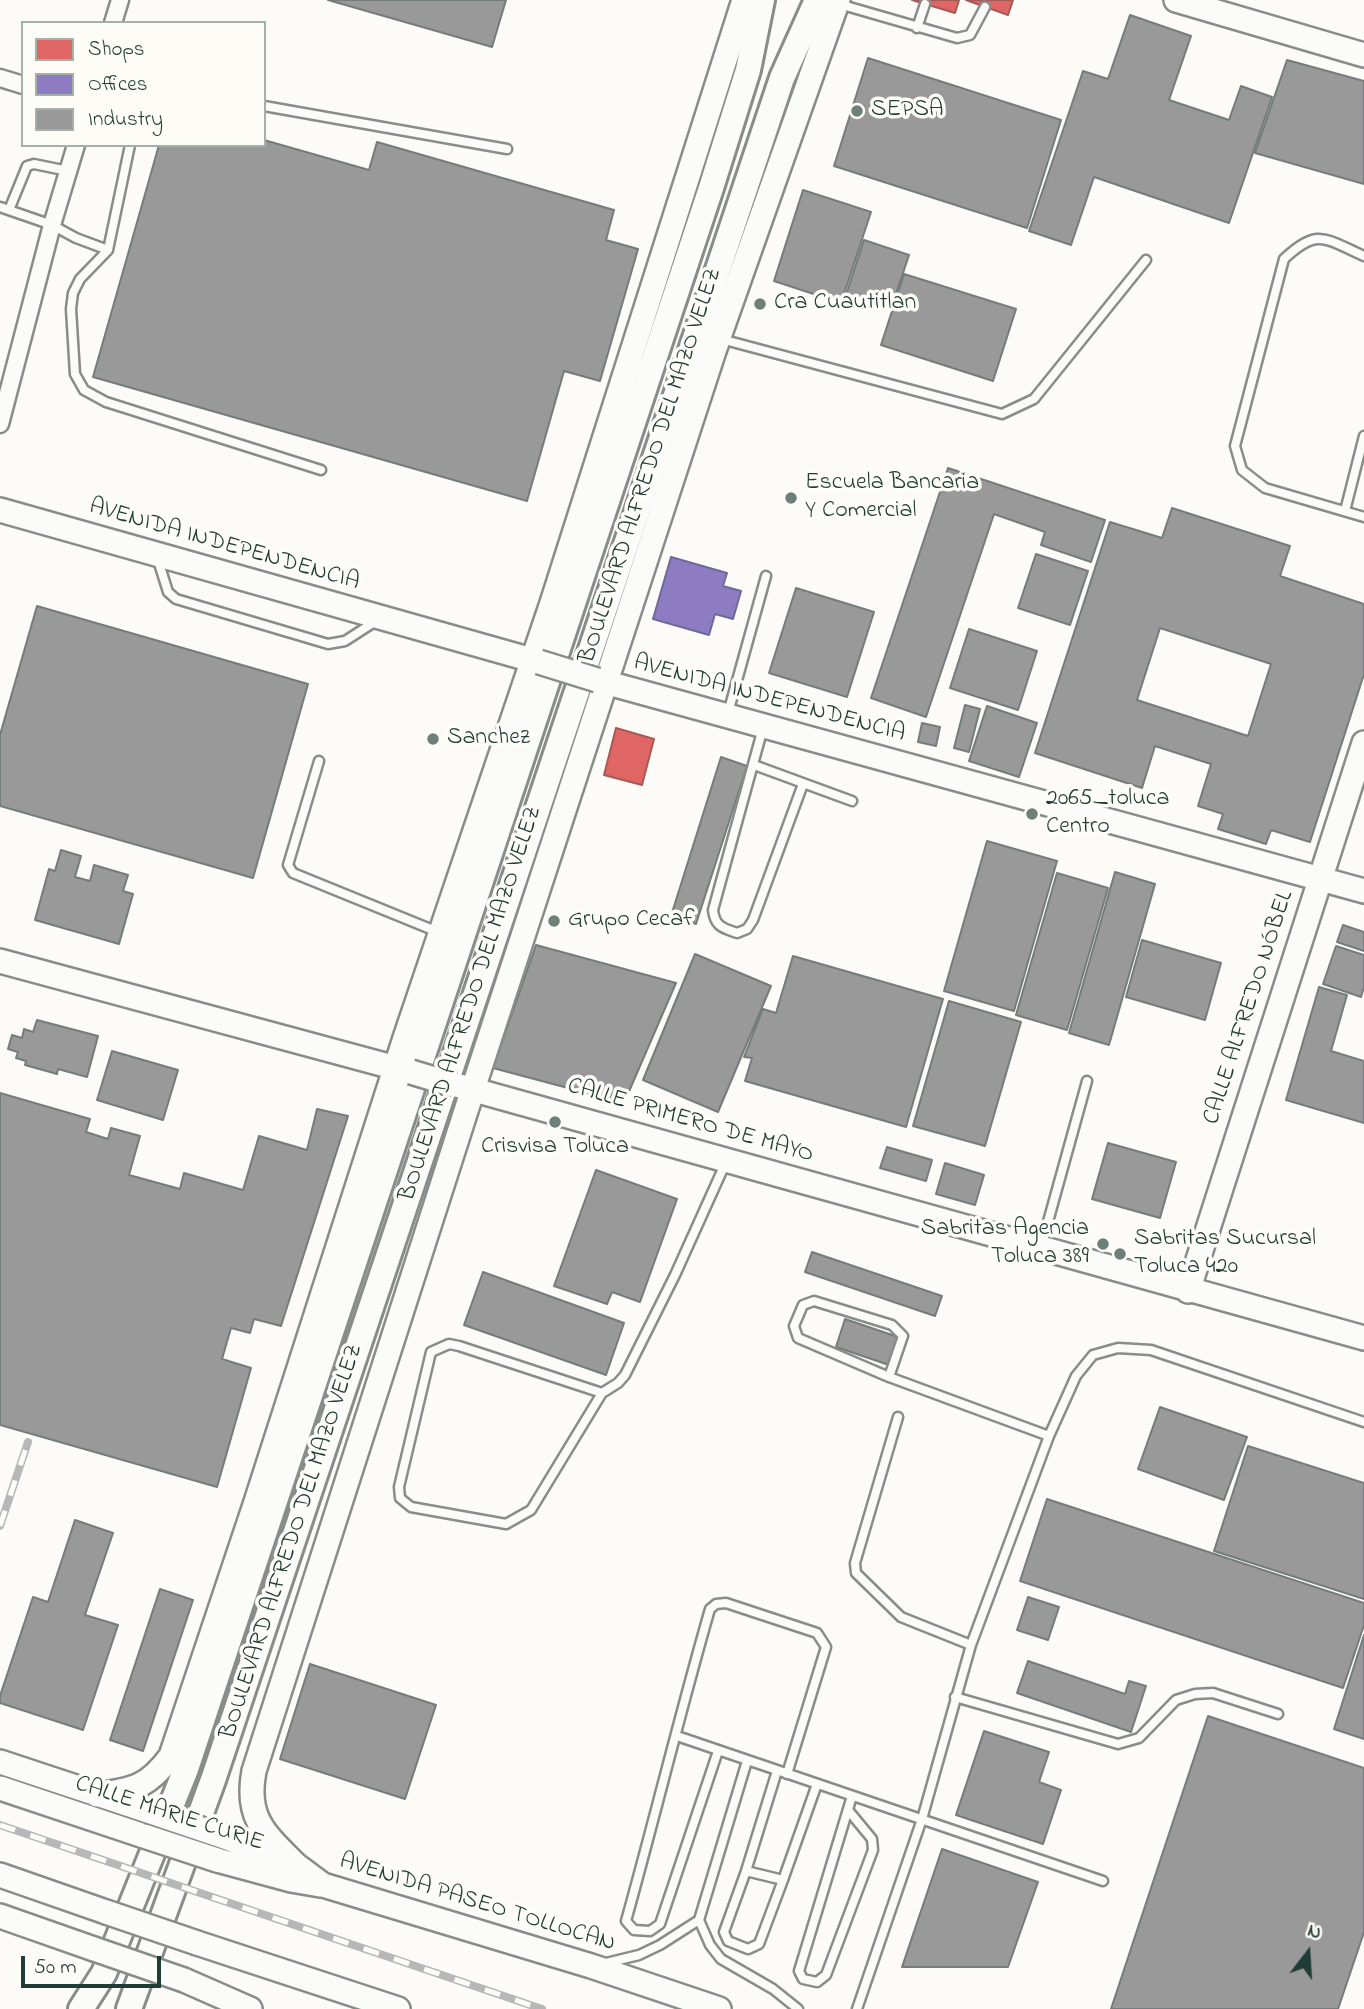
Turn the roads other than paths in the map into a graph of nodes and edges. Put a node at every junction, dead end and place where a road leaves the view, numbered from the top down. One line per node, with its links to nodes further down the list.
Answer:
1 (120, 0): 8 (street)
2 (744, 0): 34 (main road)
3 (762, 0): 83 (main road, BOULEVARD ALFREDO DEL MAZO VELEZ)
4 (1176, 0): 10 (main road)
5 (831, 1): 9 (lane); 24 (main road, BOULEVARD ALFREDO DEL MAZO VELEZ); 84 (main road, BOULEVARD ALFREDO DEL MAZO VELEZ)
6 (925, 4): 9 (lane)
7 (985, 7): 9 (lane)
8 (114, 21)
9 (917, 28)
10 (1364, 55)
11 (0, 78): 12 (street)
12 (21, 84)
13 (266, 106): 16 (lane)
14 (75, 147): 17 (street)
15 (130, 147): 21 (lane)
16 (506, 149)
17 (68, 171): 19 (lane); 20 (street)
18 (0, 207): 19 (lane)
19 (9, 210): 20 (lane)
20 (52, 225): 21 (lane); 25 (street)
21 (107, 250): 27 (lane)
22 (1364, 256): 29 (lane)
23 (1146, 260): 24 (lane)
24 (719, 338): 35 (main road, BOULEVARD ALFREDO DEL MAZO VELEZ)
25 (0, 424)
26 (1364, 436): 29 (lane)
27 (321, 470)
28 (0, 510): 31 (main road, AVENIDA INDEPENDENCIA)
29 (1345, 511): 30 (lane)
30 (1364, 517)
31 (156, 554): 33 (main road, AVENIDA INDEPENDENCIA); 33 (lane)
32 (766, 576): 36 (lane)
33 (381, 618): 34 (main road, AVENIDA INDEPENDENCIA)
34 (535, 661): 35 (main road, AVENIDA INDEPENDENCIA, bridge); 45 (main road)
35 (601, 681): 36 (main road, AVENIDA INDEPENDENCIA); 49 (main road, BOULEVARD ALFREDO DEL MAZO VELEZ)
36 (727, 715): 37 (main road, AVENIDA INDEPENDENCIA)
37 (764, 725): 40 (lane); 43 (main road, AVENIDA INDEPENDENCIA)
38 (1364, 743): 43 (main road, CALLE ALFREDO NÓBEL)
39 (319, 761): 45 (lane)
40 (754, 765): 41 (lane); 41 (lane)
41 (803, 784): 42 (lane)
42 (852, 801)
43 (1319, 878): 44 (main road, AVENIDA INDEPENDENCIA); 52 (main road, CALLE ALFREDO NÓBEL)
44 (1364, 891)
45 (440, 933): 47 (main road, BOULEVARD ALFREDO DEL MAZO VELEZ)
46 (0, 961): 47 (main road, CALLE PRIMERO DE MAYO)
47 (404, 1070): 49 (main road, CALLE PRIMERO DE MAYO, bridge); 70 (main road, BOULEVARD ALFREDO DEL MAZO VELEZ)
48 (1087, 1081): 51 (lane)
49 (463, 1087): 50 (main road, CALLE PRIMERO DE MAYO); 74 (main road, BOULEVARD ALFREDO DEL MAZO VELEZ)
50 (727, 1159): 51 (main road, CALLE PRIMERO DE MAYO); 55 (lane)
51 (1041, 1250): 52 (main road, CALLE PRIMERO DE MAYO)
52 (1188, 1290): 53 (main road, CALLE PRIMERO DE MAYO)
53 (1364, 1338)
54 (889, 1377): 54 (lane); 58 (lane)
55 (602, 1393): 55 (lane)
56 (898, 1417): 59 (lane)
57 (1364, 1422): 58 (lane)
58 (1049, 1436): 59 (lane)
59 (971, 1645): 60 (lane)
60 (955, 1698): 61 (lane); 73 (lane)
61 (1278, 1714)
62 (677, 1736): 63 (lane); 63 (lane); 67 (lane)
63 (718, 1751): 64 (lane)
64 (747, 1761): 66 (lane); 81 (lane)
65 (0, 1762): 70 (main road, AVENIDA PASEO TOLLOCAN)
66 (777, 1771): 67 (lane); 75 (lane)
67 (787, 1774): 68 (lane)
68 (817, 1784): 71 (lane); 77 (lane)
69 (0, 1788): 79 (main road, CALLE MARIE CURIE, bridge)
70 (97, 1795): 74 (main road, AVENIDA PASEO TOLLOCAN, bridge)
71 (852, 1796): 72 (lane); 73 (lane)
72 (848, 1810): 72 (lane)
73 (922, 1819): 78 (lane); 89 (lane)
74 (296, 1865): 79 (main road, AVENIDA PASEO TOLLOCAN)
75 (746, 1871): 77 (lane); 77 (lane)
76 (0, 1875): 86 (main road, bridge)
77 (783, 1880)
78 (1103, 1881)
79 (323, 1885): 82 (main road, AVENIDA PASEO TOLLOCAN)
80 (0, 1916): 85 (main road, bridge)
81 (699, 1920): 82 (lane); 88 (lane)
82 (591, 1966): 87 (main road, AVENIDA PASEO TOLLOCAN)
83 (81, 2009)
84 (129, 2009)
85 (250, 2009)
86 (398, 2009)
87 (719, 2009)
88 (798, 2009)
89 (857, 2009)

